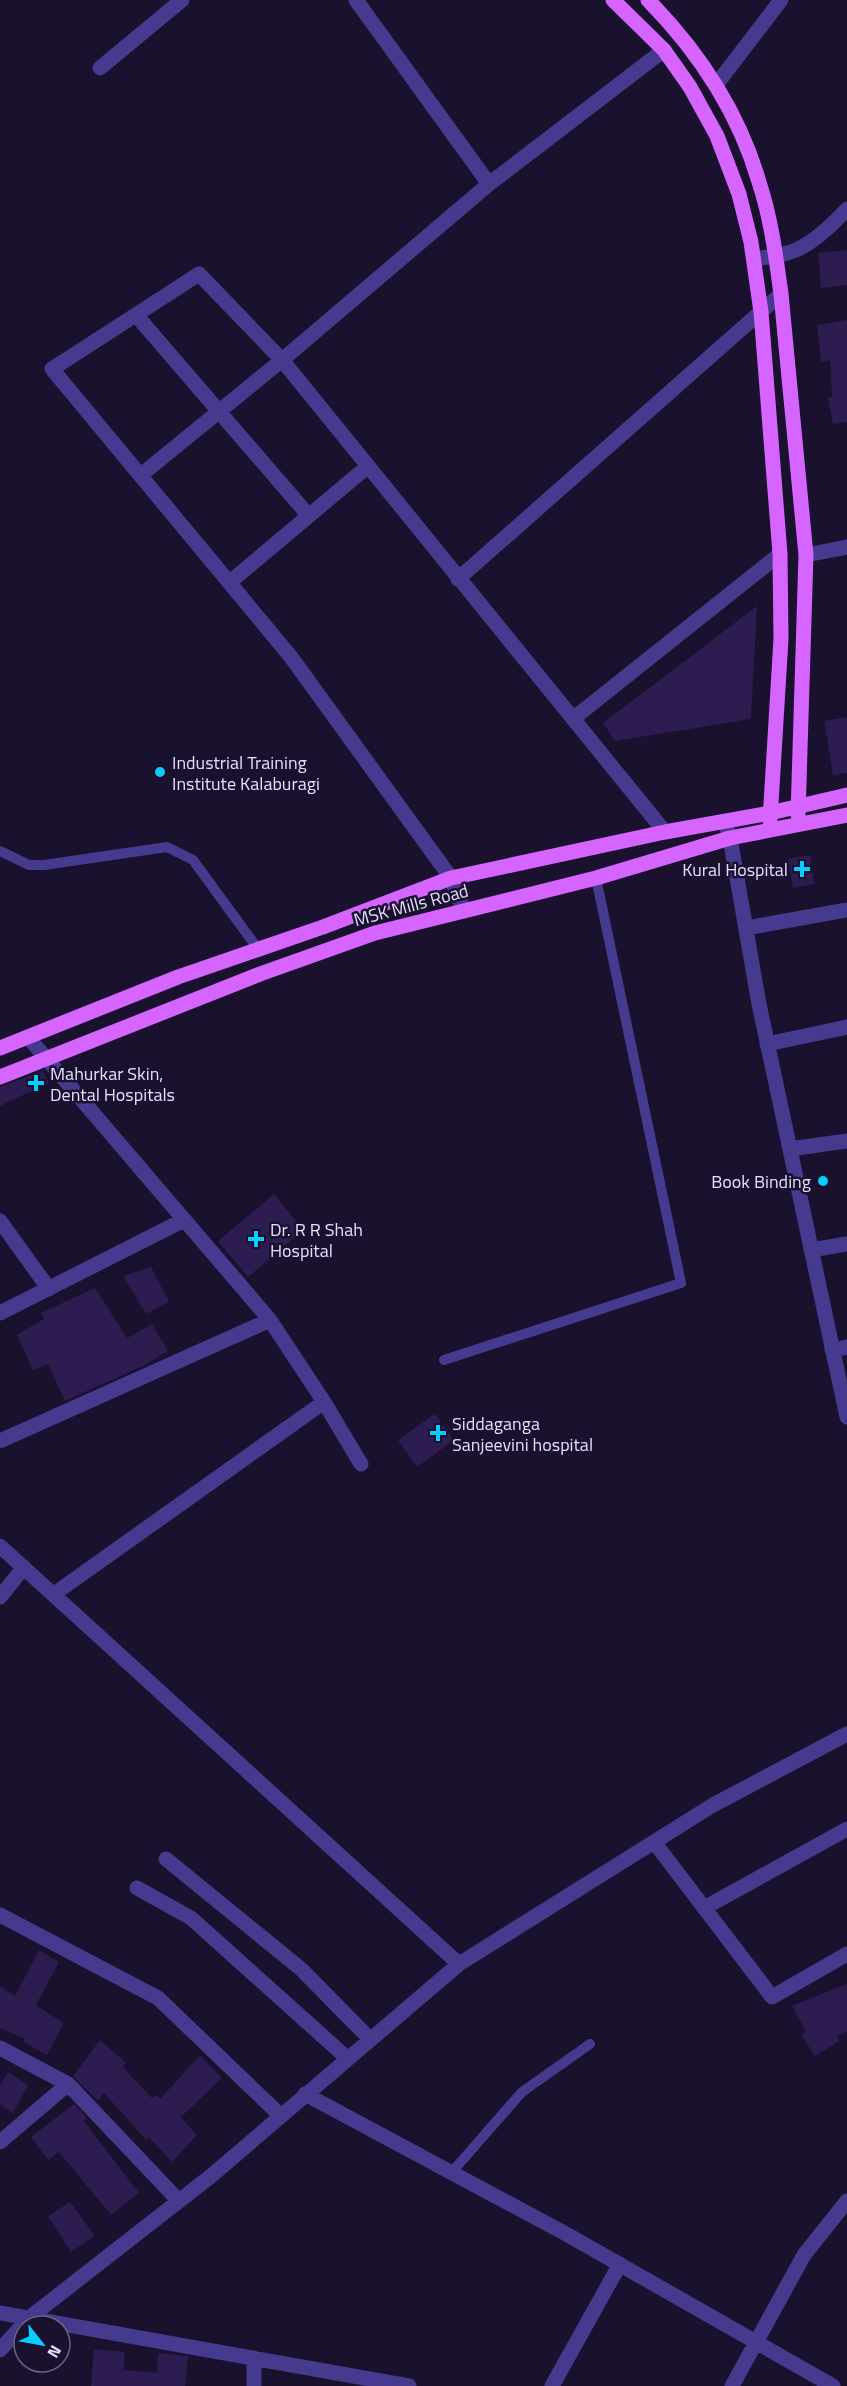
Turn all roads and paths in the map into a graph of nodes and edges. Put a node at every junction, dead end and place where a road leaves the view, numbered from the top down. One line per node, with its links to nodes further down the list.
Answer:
1 (182, 0): 7 (street)
2 (356, 0): 9 (street)
3 (613, 0): 6 (main road)
4 (648, 0): 8 (main road)
5 (781, 0): 8 (street)
6 (664, 50): 9 (street); 12 (main road)
7 (100, 68)
8 (716, 85): 11 (main road)
9 (489, 184): 16 (street)
10 (847, 209): 11 (street)
11 (776, 256): 12 (street); 13 (main road)
12 (754, 259): 14 (main road)
13 (781, 294): 14 (street); 23 (main road)
14 (761, 312): 22 (main road); 24 (street)
15 (136, 315): 16 (street); 17 (street); 19 (street)
16 (282, 360): 17 (street); 18 (street)
17 (218, 412): 19 (street); 20 (street)
18 (368, 467): 20 (street); 24 (street)
19 (141, 476): 25 (street)
20 (309, 516): 25 (street)
21 (847, 547): 23 (street)
22 (780, 554): 26 (street); 29 (main road)
23 (806, 555): 28 (main road)
24 (458, 579): 26 (street)
25 (230, 582): 37 (street)
26 (574, 718): 34 (street)
27 (847, 795): 28 (main road, MSK Mills Road)
28 (798, 805): 29 (main road, MSK Mills Road); 32 (main road)
29 (770, 813): 31 (main road, MSK Mills Road); 33 (main road)
30 (847, 815): 32 (main road, MSK Mills Road)
31 (725, 821): 34 (main road, MSK Mills Road); 35 (street)
32 (798, 825): 33 (main road, MSK Mills Road)
33 (770, 830): 35 (main road, MSK Mills Road)
34 (665, 832): 37 (main road, MSK Mills Road)
35 (730, 838): 38 (main road, MSK Mills Road); 41 (street)
36 (0, 851): 42 (lane)
37 (451, 878): 39 (street); 42 (main road, MSK Mills Road)
38 (596, 878): 39 (main road, MSK Mills Road); 59 (lane)
39 (464, 910): 47 (main road, MSK Mills Road)
40 (847, 910): 41 (street)
41 (746, 928): 45 (street)
42 (258, 949): 44 (main road, MSK Mills Road)
43 (847, 1027): 45 (street)
44 (28, 1037): 46 (main road, MSK Mills Road); 47 (street)
45 (767, 1044): 50 (street)
46 (0, 1048)
47 (46, 1059): 48 (main road, MSK Mills Road); 51 (street)
48 (0, 1077)
49 (847, 1141): 50 (street)
50 (790, 1149): 54 (street)
51 (184, 1220): 55 (street); 57 (street)
52 (0, 1221): 55 (street)
53 (847, 1244): 54 (street)
54 (811, 1250): 58 (street)
55 (49, 1288): 56 (street)
56 (0, 1313)
57 (270, 1320): 60 (street); 62 (street)
58 (839, 1348): 61 (street)
59 (444, 1360)
60 (324, 1402): 63 (street); 66 (street)
61 (847, 1417)
62 (0, 1441)
63 (361, 1464)
64 (0, 1546): 65 (street)
65 (24, 1567): 66 (street); 67 (street)
66 (54, 1594): 76 (street)
67 (0, 1597)
68 (847, 1734): 70 (street)
69 (847, 1829): 73 (street)
70 (654, 1842): 73 (street); 76 (street)
71 (166, 1859): 77 (street)
72 (137, 1888): 80 (street)
73 (704, 1908): 75 (street)
74 (0, 1915): 83 (street)
75 (847, 1954)
76 (459, 1964): 77 (street)
77 (370, 2039): 80 (street)
78 (590, 2044): 85 (lane)
79 (0, 2048): 81 (street)
80 (347, 2058): 82 (street)
81 (68, 2084): 84 (street); 86 (street)
82 (305, 2094): 83 (street); 85 (street)
83 (280, 2115): 86 (street)
84 (0, 2142)
85 (452, 2172): 88 (street)
86 (179, 2201): 89 (street)
87 (847, 2201): 92 (street)
88 (620, 2264): 92 (street); 97 (street)
89 (34, 2314)
90 (72, 2326): 94 (street)
91 (12, 2337): 93 (street)
92 (756, 2342): 98 (street); 99 (street)
93 (0, 2350)
94 (254, 2358): 95 (street); 96 (street)
95 (254, 2386)
96 (409, 2386)
97 (552, 2386)
98 (732, 2386)
99 (833, 2386)

